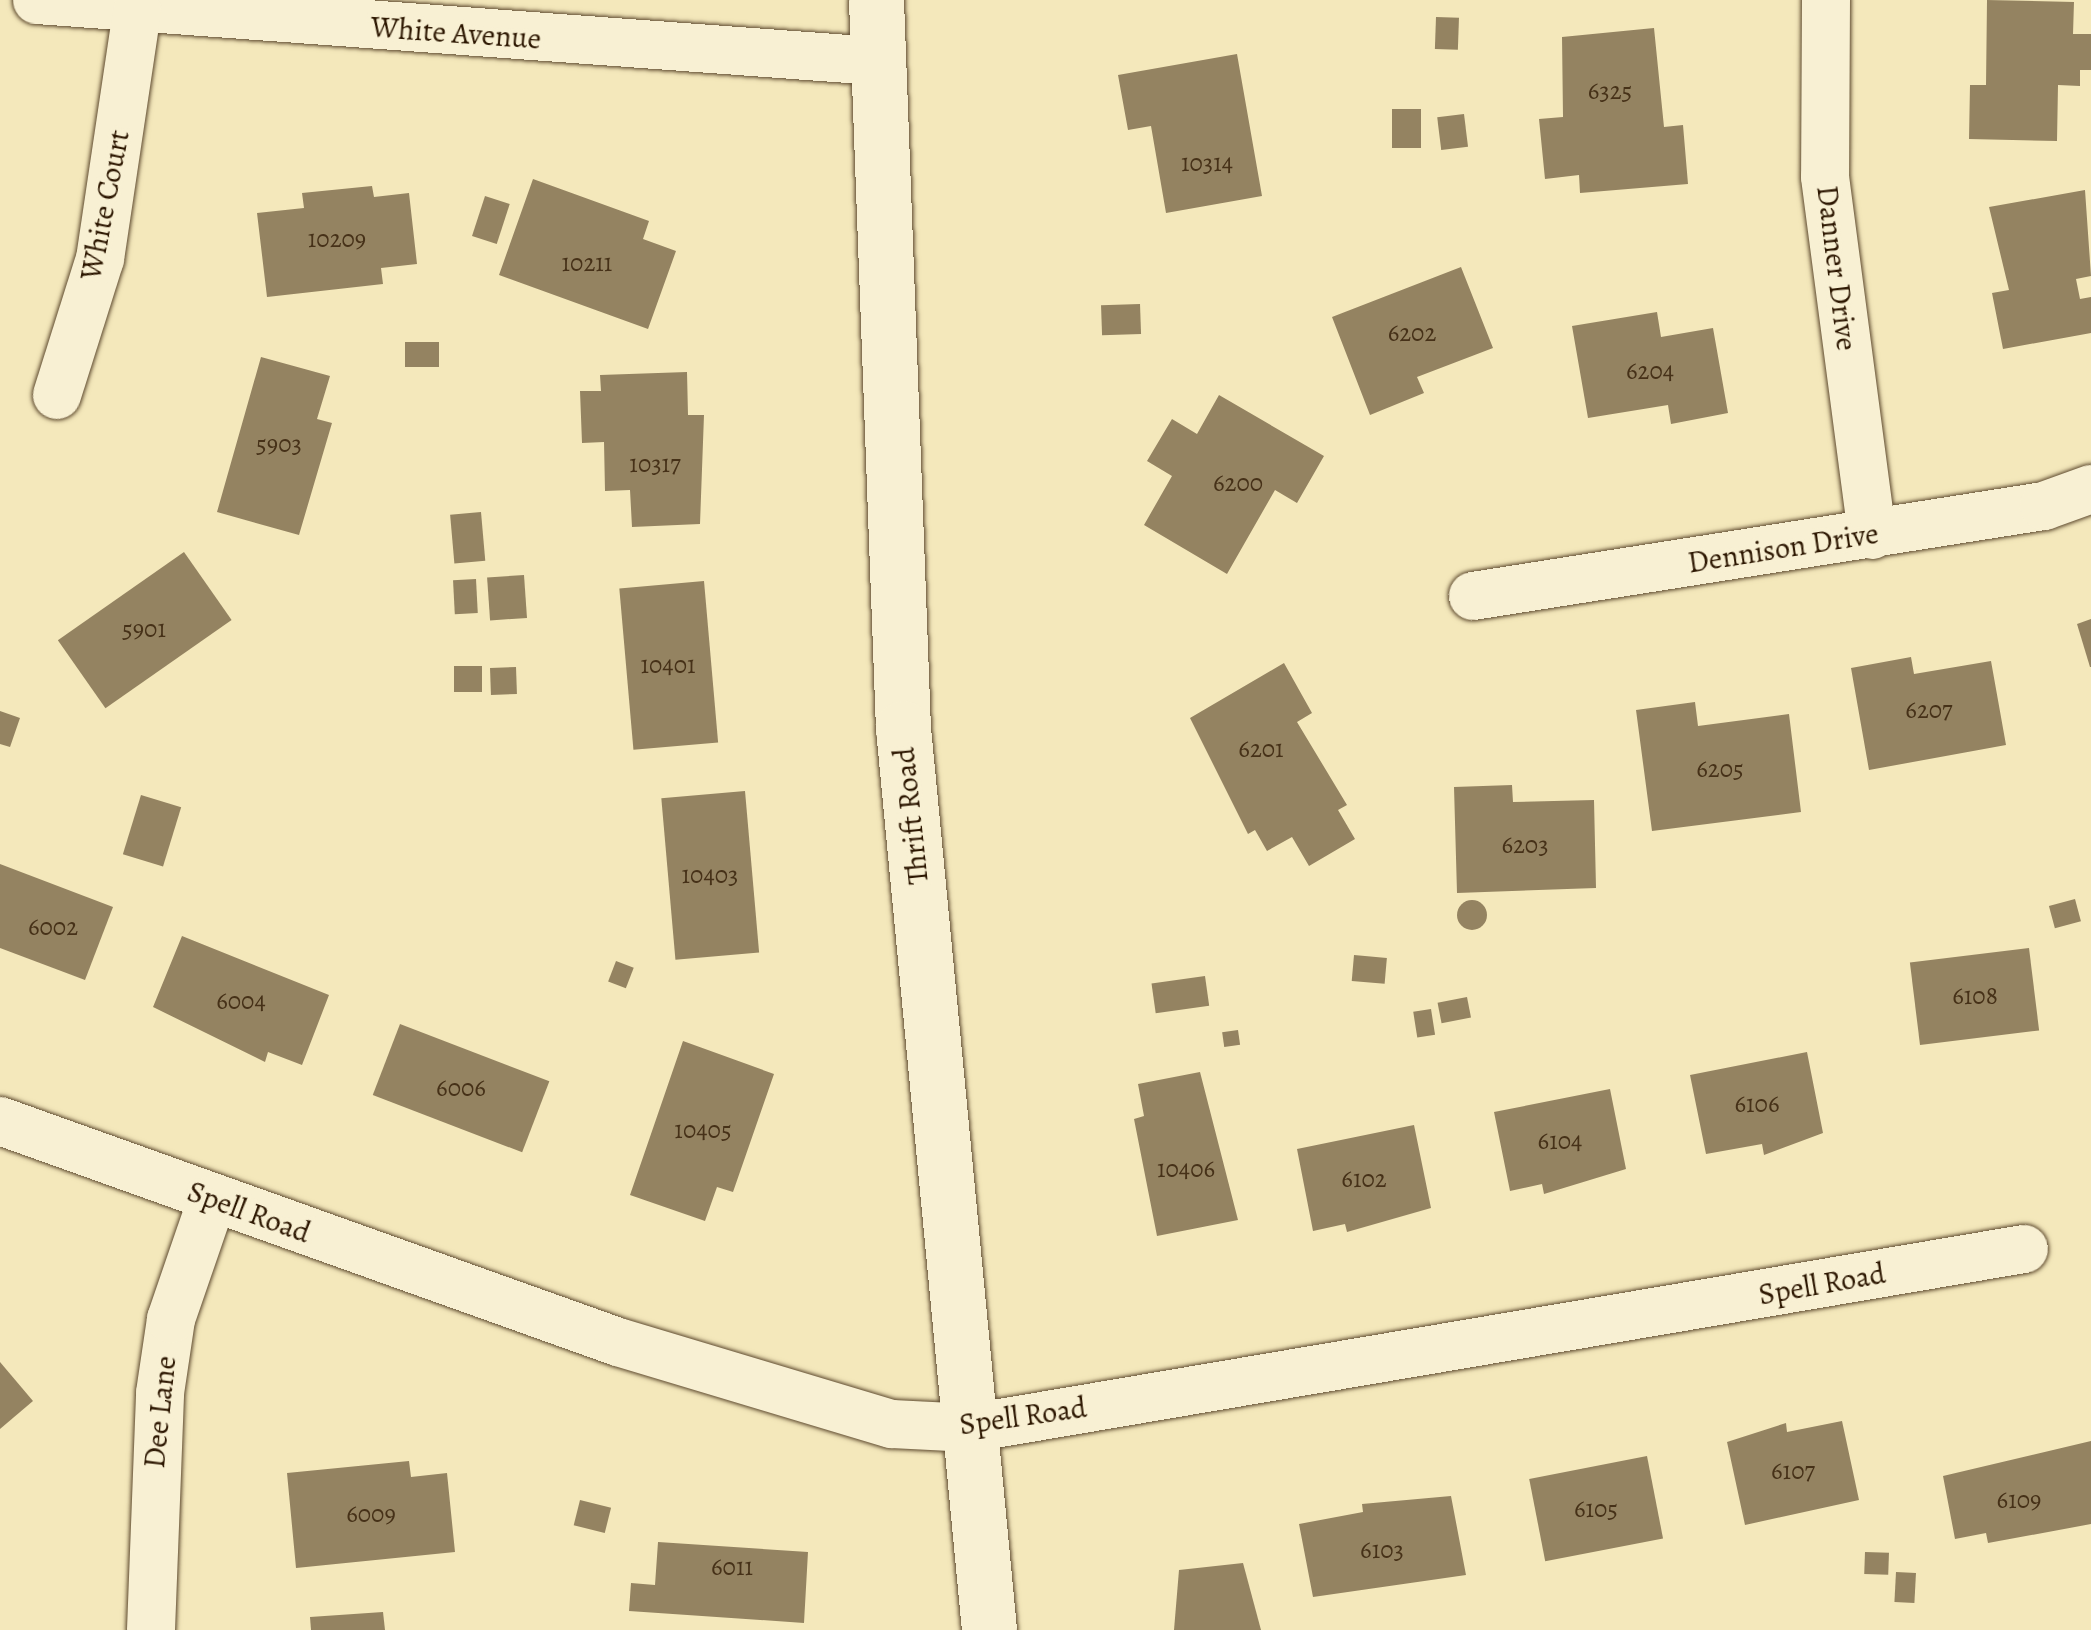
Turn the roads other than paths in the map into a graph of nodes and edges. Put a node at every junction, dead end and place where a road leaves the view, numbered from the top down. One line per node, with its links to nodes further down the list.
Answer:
1 (37, 0): 4 (street, White Avenue)
2 (876, 0): 5 (street, Thrift Road)
3 (1826, 0): 8 (street, Danner Drive)
4 (137, 12): 5 (street, White Avenue); 6 (street, White Court)
5 (876, 61): 13 (street, Thrift Road)
6 (58, 396)
7 (2091, 490): 8 (street, Dennison Drive)
8 (1872, 535): 9 (street, Dennison Drive)
9 (1473, 596)
10 (0, 1121): 11 (street, Spell Road)
11 (212, 1200): 13 (street, Spell Road); 14 (street, Dee Lane)
12 (2024, 1250): 13 (street, Spell Road)
13 (971, 1428): 15 (street, Thrift Road)
14 (151, 1630)
15 (989, 1630)

